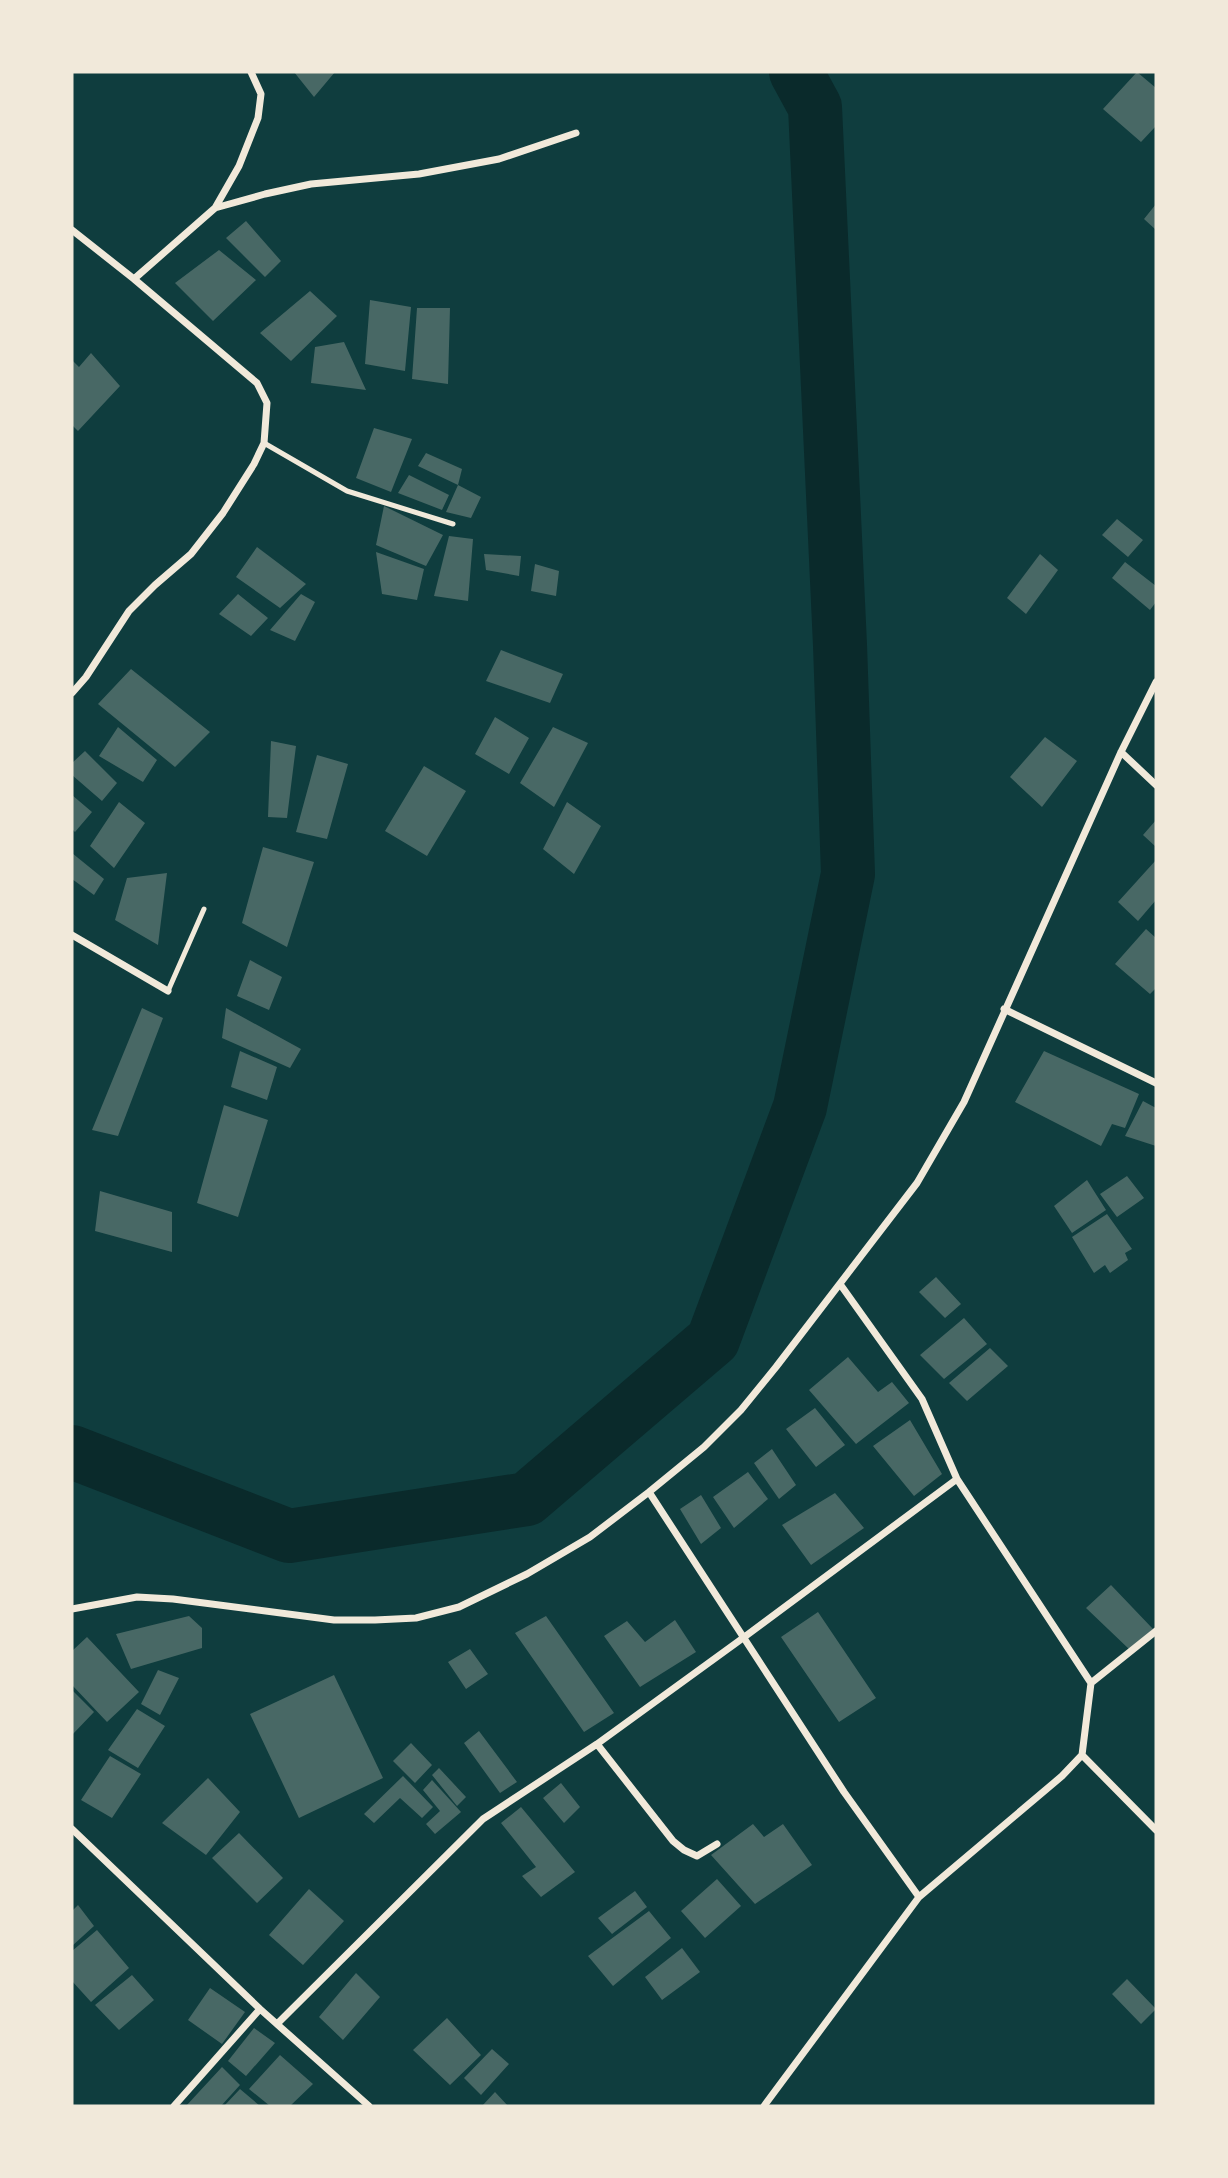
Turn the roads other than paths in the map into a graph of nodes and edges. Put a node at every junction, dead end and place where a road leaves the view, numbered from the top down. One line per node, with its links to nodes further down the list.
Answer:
1 (251, 72): 3 (street)
2 (576, 133): 3 (street)
3 (215, 208): 5 (street)
4 (72, 230): 5 (street)
5 (134, 279): 6 (street)
6 (264, 443): 7 (lane); 9 (street)
7 (453, 524)
8 (1156, 682): 10 (street)
9 (72, 693)
10 (1121, 752): 11 (street); 15 (street)
11 (1156, 785)
12 (204, 909): 14 (lane)
13 (72, 935): 14 (street)
14 (168, 991)
15 (1004, 1009): 16 (street); 17 (street)
16 (1156, 1083)
17 (840, 1284): 18 (street); 19 (street)
18 (957, 1479): 22 (street); 23 (street)
19 (649, 1492): 20 (street); 22 (street)
20 (72, 1609)
21 (1156, 1632): 23 (street)
22 (743, 1638): 24 (street); 29 (street)
23 (1091, 1683): 25 (street)
24 (597, 1744): 28 (street); 31 (street)
25 (1082, 1755): 27 (street); 29 (street)
26 (72, 1829): 30 (street)
27 (1156, 1830)
28 (717, 1844)
29 (919, 1897): 34 (street)
30 (260, 2010): 31 (street); 32 (street)
31 (277, 2024): 33 (street)
32 (174, 2106)
33 (369, 2106)
34 (764, 2106)

